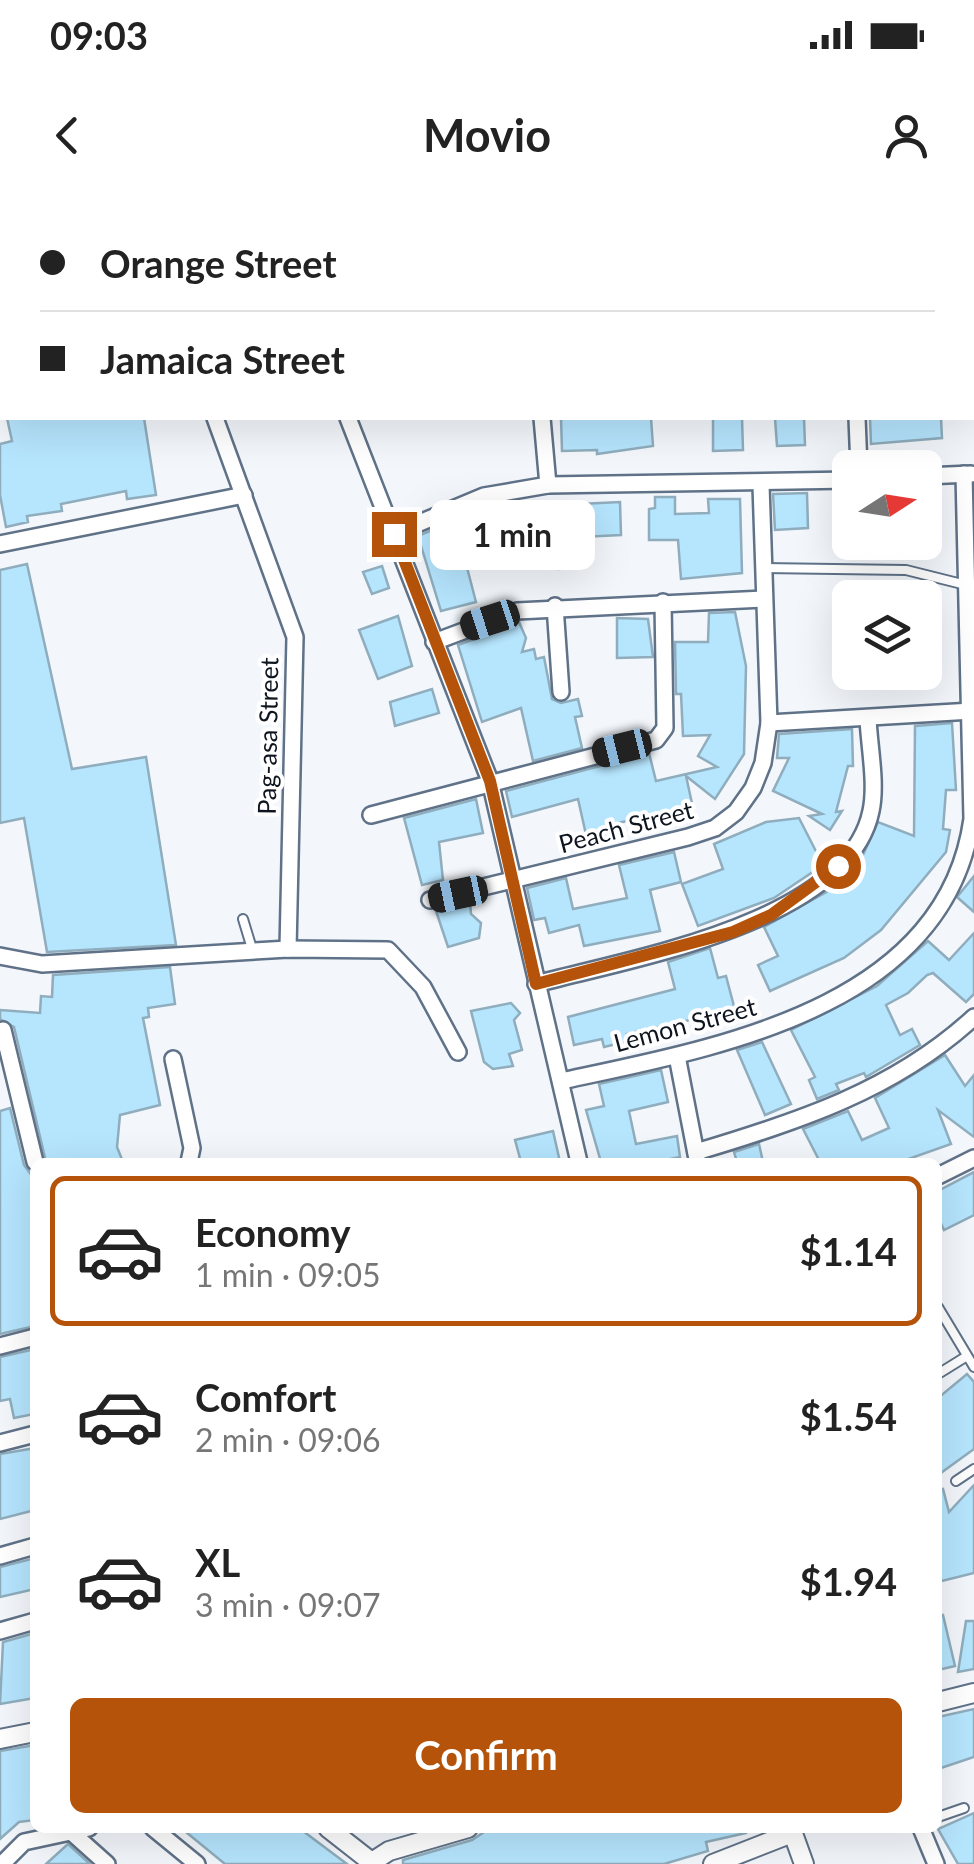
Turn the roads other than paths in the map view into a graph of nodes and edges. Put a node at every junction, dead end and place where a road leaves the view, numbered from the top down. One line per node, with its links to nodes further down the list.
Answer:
1 (216, 420): 11 (street, Pag-asa Street)
2 (355, 420): 12 (street)
3 (542, 420): 9 (street)
4 (857, 420): 5 (street)
5 (858, 450)
6 (969, 474): 7 (street); 15 (street, Lemon Street)
7 (942, 475)
8 (832, 481): 10 (street)
9 (548, 485): 10 (street); 12 (street)
10 (761, 485): 14 (street, Peach Street)
11 (244, 496): 13 (street); 29 (street, Pag-asa Street)
12 (394, 534): 19 (street)
13 (0, 544)
14 (763, 568): 15 (lane); 16 (street, Peach Street)
15 (971, 586): 21 (street, Lemon Street)
16 (764, 599): 17 (street); 23 (street, Peach Street)
17 (663, 602): 18 (street); 24 (street)
18 (555, 606): 19 (street); 20 (street)
19 (434, 642): 24 (street)
20 (561, 692)
21 (972, 711): 22 (street); 36 (street, Lemon Street)
22 (868, 718): 23 (street); 32 (street)
23 (770, 723): 26 (street, Peach Street)
24 (490, 781): 25 (street); 26 (street)
25 (371, 814)
26 (514, 882): 27 (street, Peach Street); 32 (street)
27 (430, 900)
28 (243, 919): 30 (lane)
29 (288, 949): 30 (street); 35 (street)
30 (253, 952): 31 (street)
31 (0, 956)
32 (536, 984): 38 (street)
33 (974, 1017): 39 (street)
34 (3, 1030): 40 (street)
35 (458, 1052)
36 (676, 1056): 38 (street, Lemon Street); 39 (street)
37 (173, 1060): 41 (street)
38 (561, 1081): 42 (street)
39 (697, 1157)
40 (34, 1158)
41 (189, 1158)
42 (578, 1158)
43 (974, 1158): 44 (street)
44 (942, 1174)
45 (942, 1314): 48 (lane)
46 (30, 1339): 47 (street)
47 (0, 1346)
48 (967, 1356): 49 (lane); 50 (lane)
49 (974, 1367)
50 (942, 1372)
51 (30, 1435): 52 (street)
52 (0, 1444)
53 (974, 1469): 54 (lane)
54 (956, 1481)
55 (30, 1547): 56 (street)
56 (0, 1556)
57 (30, 1622): 58 (street)
58 (0, 1631)
59 (974, 1693): 60 (street)
60 (942, 1701)
61 (30, 1733): 62 (street)
62 (0, 1739)
63 (964, 1808): 64 (lane)
64 (942, 1816)
65 (62, 1833): 74 (street)
66 (72, 1833): 75 (street)
67 (160, 1833): 76 (street)
68 (334, 1833): 73 (street)
69 (451, 1833): 73 (street)
70 (784, 1833): 77 (street)
71 (792, 1833): 78 (street)
72 (923, 1833): 79 (street)
73 (373, 1863)
74 (2, 1864)
75 (107, 1864)
76 (197, 1864)
77 (713, 1864)
78 (804, 1864)
79 (936, 1864)

